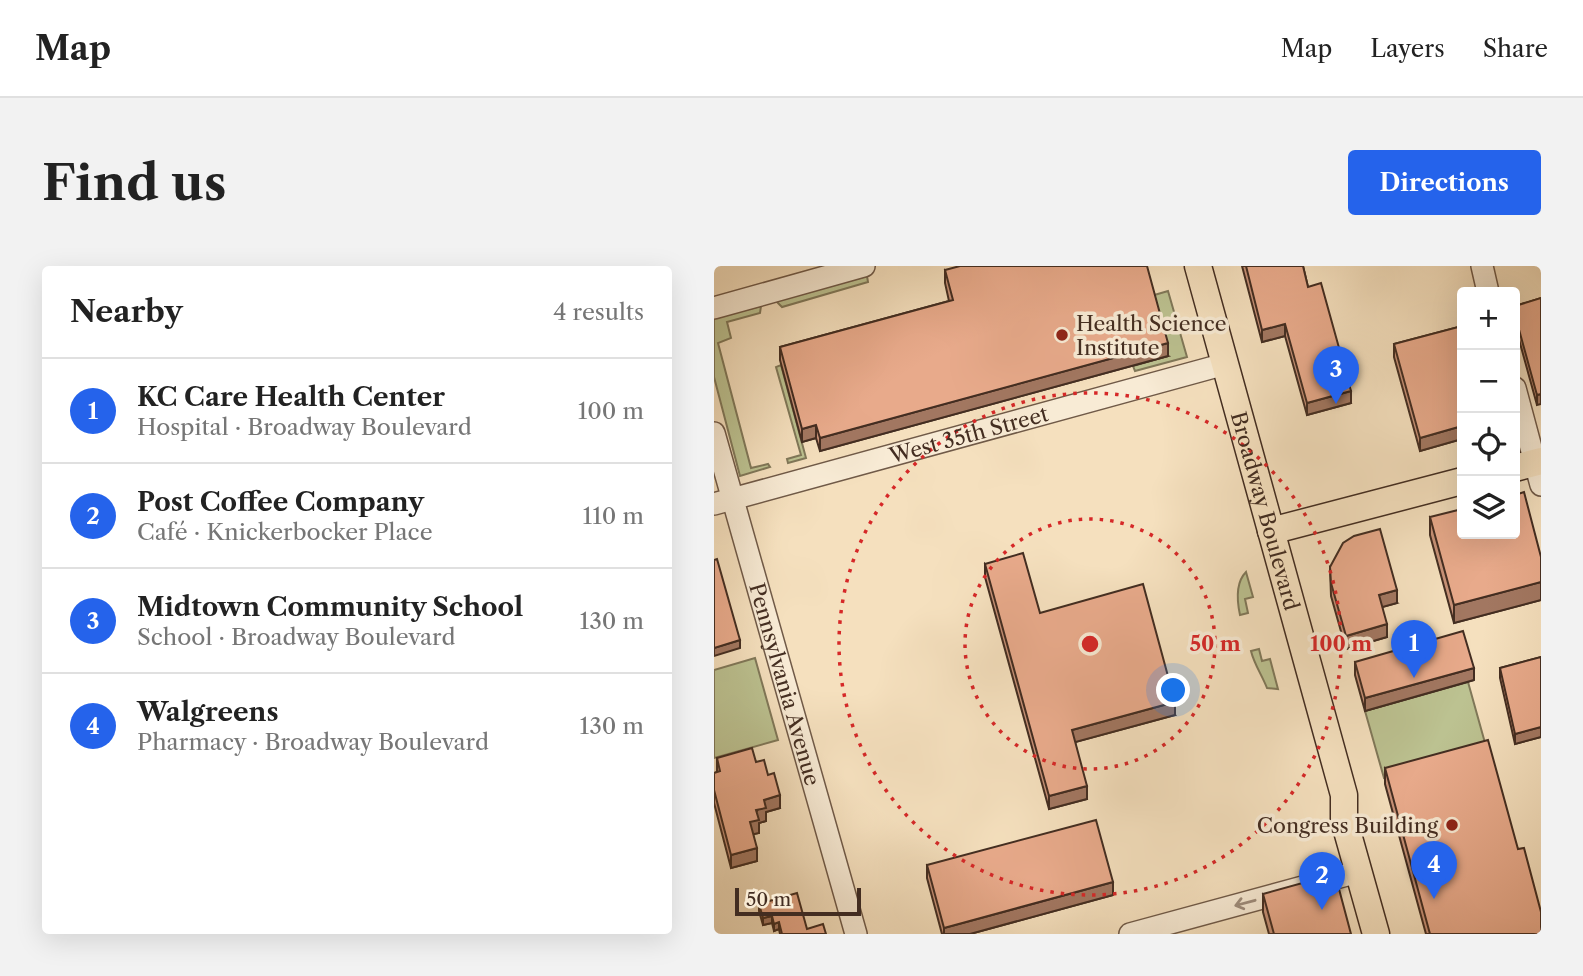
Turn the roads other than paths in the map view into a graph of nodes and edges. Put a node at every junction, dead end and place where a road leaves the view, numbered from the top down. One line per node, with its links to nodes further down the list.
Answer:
1 (864, 266): 5 (street)
2 (1198, 266): 6 (main road, Broadway Boulevard)
3 (1482, 266): 4 (street)
4 (1487, 287)
5 (714, 307)
6 (1225, 364): 11 (street, West 35th Street); 12 (main road, Broadway Boulevard)
7 (1520, 410): 9 (street)
8 (714, 433): 11 (street, Pennsylvania Avenue)
9 (1533, 469)
10 (1457, 482): 12 (main road)
11 (723, 501): 15 (street, Pennsylvania Avenue)
12 (1271, 531): 13 (main road, Broadway Boulevard)
13 (1344, 795): 14 (main road, Broadway Boulevard); 18 (main road, Broadway Boulevard)
14 (1358, 872): 16 (street, one-way to 16); 17 (main road, Broadway Boulevard)
15 (856, 934)
16 (1130, 934)
17 (1377, 934)
18 (1388, 934)

